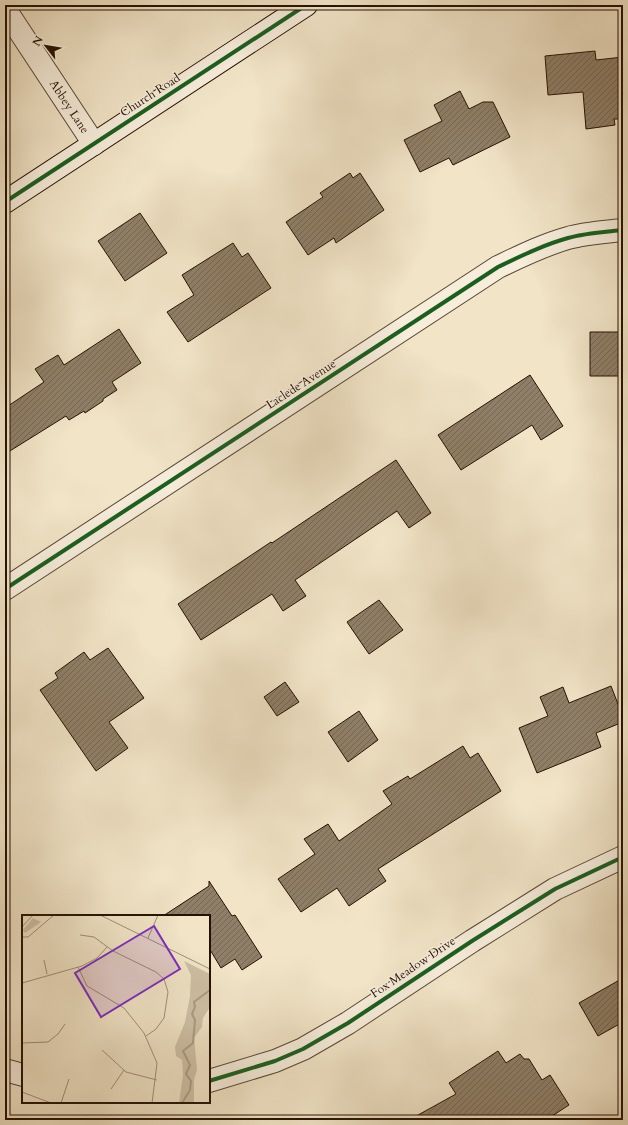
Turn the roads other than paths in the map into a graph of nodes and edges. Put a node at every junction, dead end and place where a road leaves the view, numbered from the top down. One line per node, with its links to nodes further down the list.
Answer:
1 (306, 5): 3 (street, Church Road)
2 (5, 9): 3 (street, Abbey Lane)
3 (94, 144): 4 (street, Church Road)
4 (5, 202)
5 (623, 230): 6 (street, Laclede Avenue)
6 (5, 589)
7 (623, 857): 10 (street, Fox Meadow Drive)
8 (5, 1070): 9 (street)
9 (22, 1074)
10 (210, 1081)

